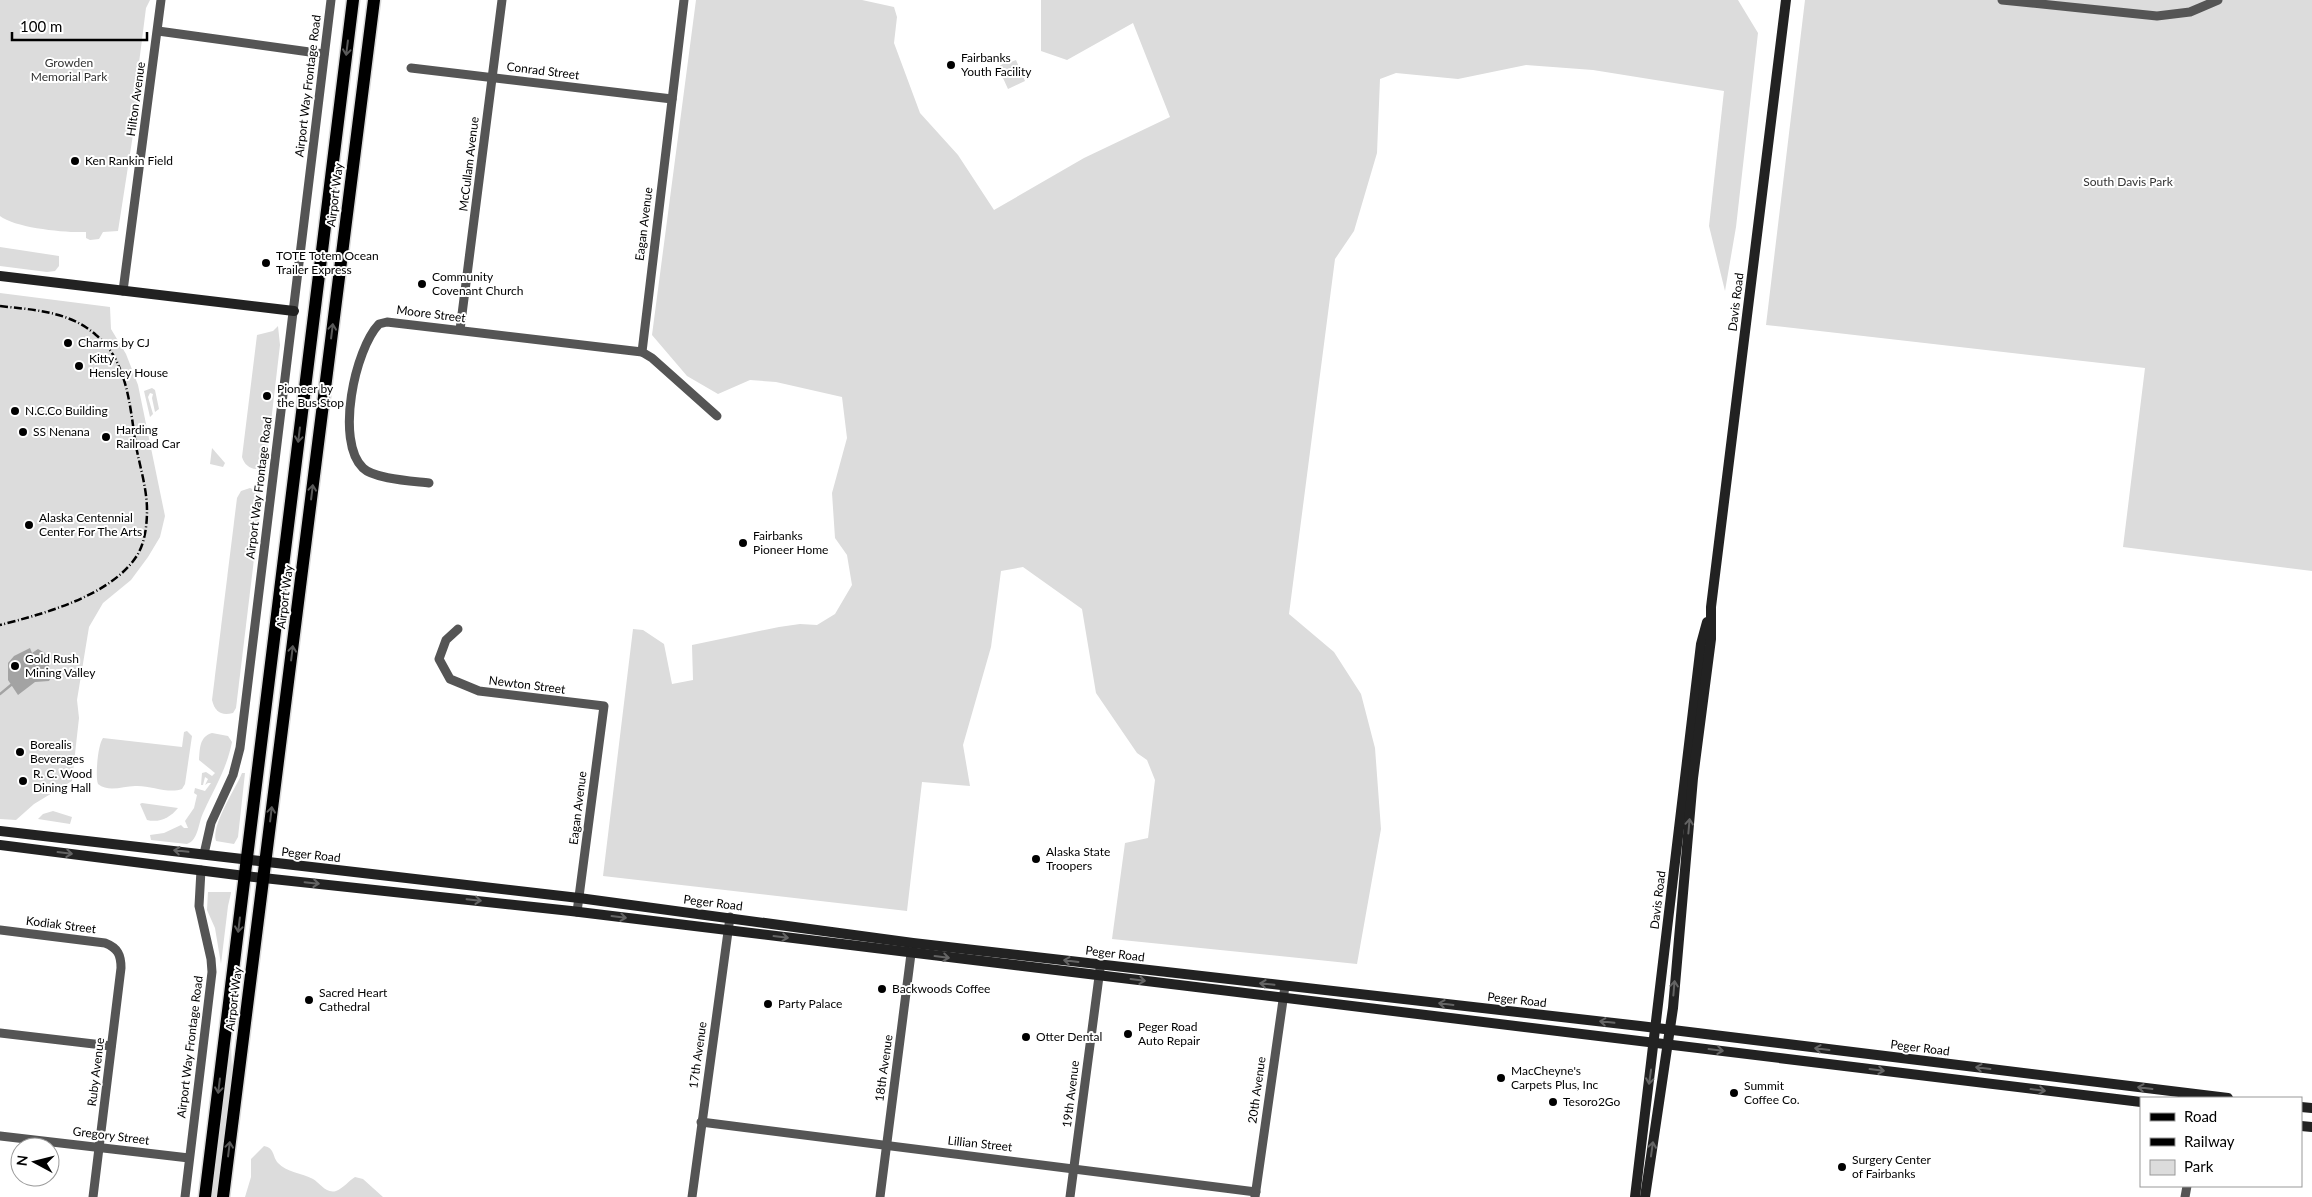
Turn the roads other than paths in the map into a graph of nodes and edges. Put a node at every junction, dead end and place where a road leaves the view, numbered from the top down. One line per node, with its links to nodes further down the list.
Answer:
1 (161, 0): 10 (street, Hilton Avenue)
2 (331, 0): 11 (street, Airport Way Frontage Road)
3 (353, 0): 28 (main road, Airport Way, one-way to 28)
4 (374, 0): 29 (main road, Airport Way, one-way to 4)
5 (502, 0): 13 (street, McCullam Avenue)
6 (684, 0): 14 (street, Eagan Avenue)
7 (1786, 0): 22 (main road, Davis Road)
8 (2002, 0): 9 (street)
9 (2218, 0)
10 (158, 31): 11 (street); 16 (street, Hilton Avenue)
11 (324, 54): 17 (street, Airport Way Frontage Road)
12 (410, 68): 13 (street, Conrad Street)
13 (493, 78): 14 (street, Conrad Street); 18 (street, McCullam Avenue)
14 (672, 99): 19 (street, Eagan Avenue)
15 (0, 276): 16 (main road)
16 (123, 291): 17 (main road)
17 (294, 311): 27 (street, Airport Way Frontage Road)
18 (460, 330): 19 (street, Moore Street); 21 (street, Moore Street)
19 (642, 352): 20 (street)
20 (718, 416)
21 (429, 483)
22 (1711, 607): 44 (main road, Davis Road); 45 (main road, Davis Road, one-way to 22)
23 (458, 628): 24 (street, Newton Street)
24 (604, 706): 33 (street, Eagan Avenue)
25 (0, 831): 27 (main road, Peger Road, one-way to 25)
26 (0, 845): 30 (main road, Peger Road, one-way to 30)
27 (204, 854): 28 (main road, Peger Road)
28 (247, 859): 29 (main road, Peger Road); 31 (main road, Airport Way)
29 (266, 863): 32 (main road, Airport Way); 33 (main road, Peger Road)
30 (201, 870): 31 (main road, Peger Road); 56 (street, Airport Way Frontage Road)
31 (245, 876): 32 (main road, Peger Road); 61 (main road, Airport Way, one-way to 61)
32 (264, 878): 34 (main road, Peger Road, one-way to 34); 62 (main road, Airport Way, one-way to 32)
33 (579, 898): 34 (street, Eagan Avenue); 35 (main road, Peger Road)
34 (577, 912): 37 (main road, Peger Road, one-way to 37)
35 (730, 917): 37 (street, 17th Avenue); 38 (main road, Peger Road)
36 (0, 930): 39 (street, Kodiak Street)
37 (728, 930): 38 (main road, Peger Road, one-way to 38); 52 (street, 17th Avenue)
38 (912, 948): 40 (main road, Peger Road, one-way to 38); 41 (main road, Peger Road, one-way to 41); 55 (street, 18th Avenue)
39 (117, 950): 49 (street, Ruby Avenue)
40 (1100, 965): 41 (street, 19th Avenue); 42 (main road, Peger Road, one-way to 40)
41 (1099, 976): 43 (main road, Peger Road, one-way to 43); 57 (street, 19th Avenue)
42 (1285, 986): 43 (street, 20th Avenue); 44 (main road, Peger Road, one-way to 42)
43 (1283, 997): 47 (main road, Peger Road); 58 (street, 20th Avenue)
44 (1656, 1028): 45 (main road, Peger Road); 47 (main road, Davis Road)
45 (1669, 1030): 48 (main road, Davis Road); 50 (main road, Peger Road, one-way to 45)
46 (0, 1033): 49 (street)
47 (1654, 1043): 48 (main road, Peger Road); 66 (main road, Davis Road, one-way to 66)
48 (1667, 1044): 51 (main road, Peger Road, one-way to 51); 67 (main road, Davis Road, one-way to 48)
49 (111, 1046): 54 (street, Ruby Avenue)
50 (2220, 1097)
51 (2140, 1102)
52 (701, 1122): 55 (street, Lillian Street); 63 (street, 17th Avenue)
53 (0, 1136): 54 (street, Gregory Street)
54 (100, 1147): 56 (street, Gregory Street); 59 (street, Ruby Avenue)
55 (886, 1147): 57 (street, Lillian Street); 64 (street, 18th Avenue)
56 (189, 1158): 60 (street, Airport Way Frontage Road)
57 (1074, 1168): 58 (street, Lillian Street); 65 (street, 19th Avenue)
58 (1255, 1194)
59 (93, 1197)
60 (184, 1197)
61 (205, 1197)
62 (223, 1197)
63 (692, 1197)
64 (880, 1197)
65 (1070, 1197)
66 (1635, 1197)
67 (1645, 1197)

